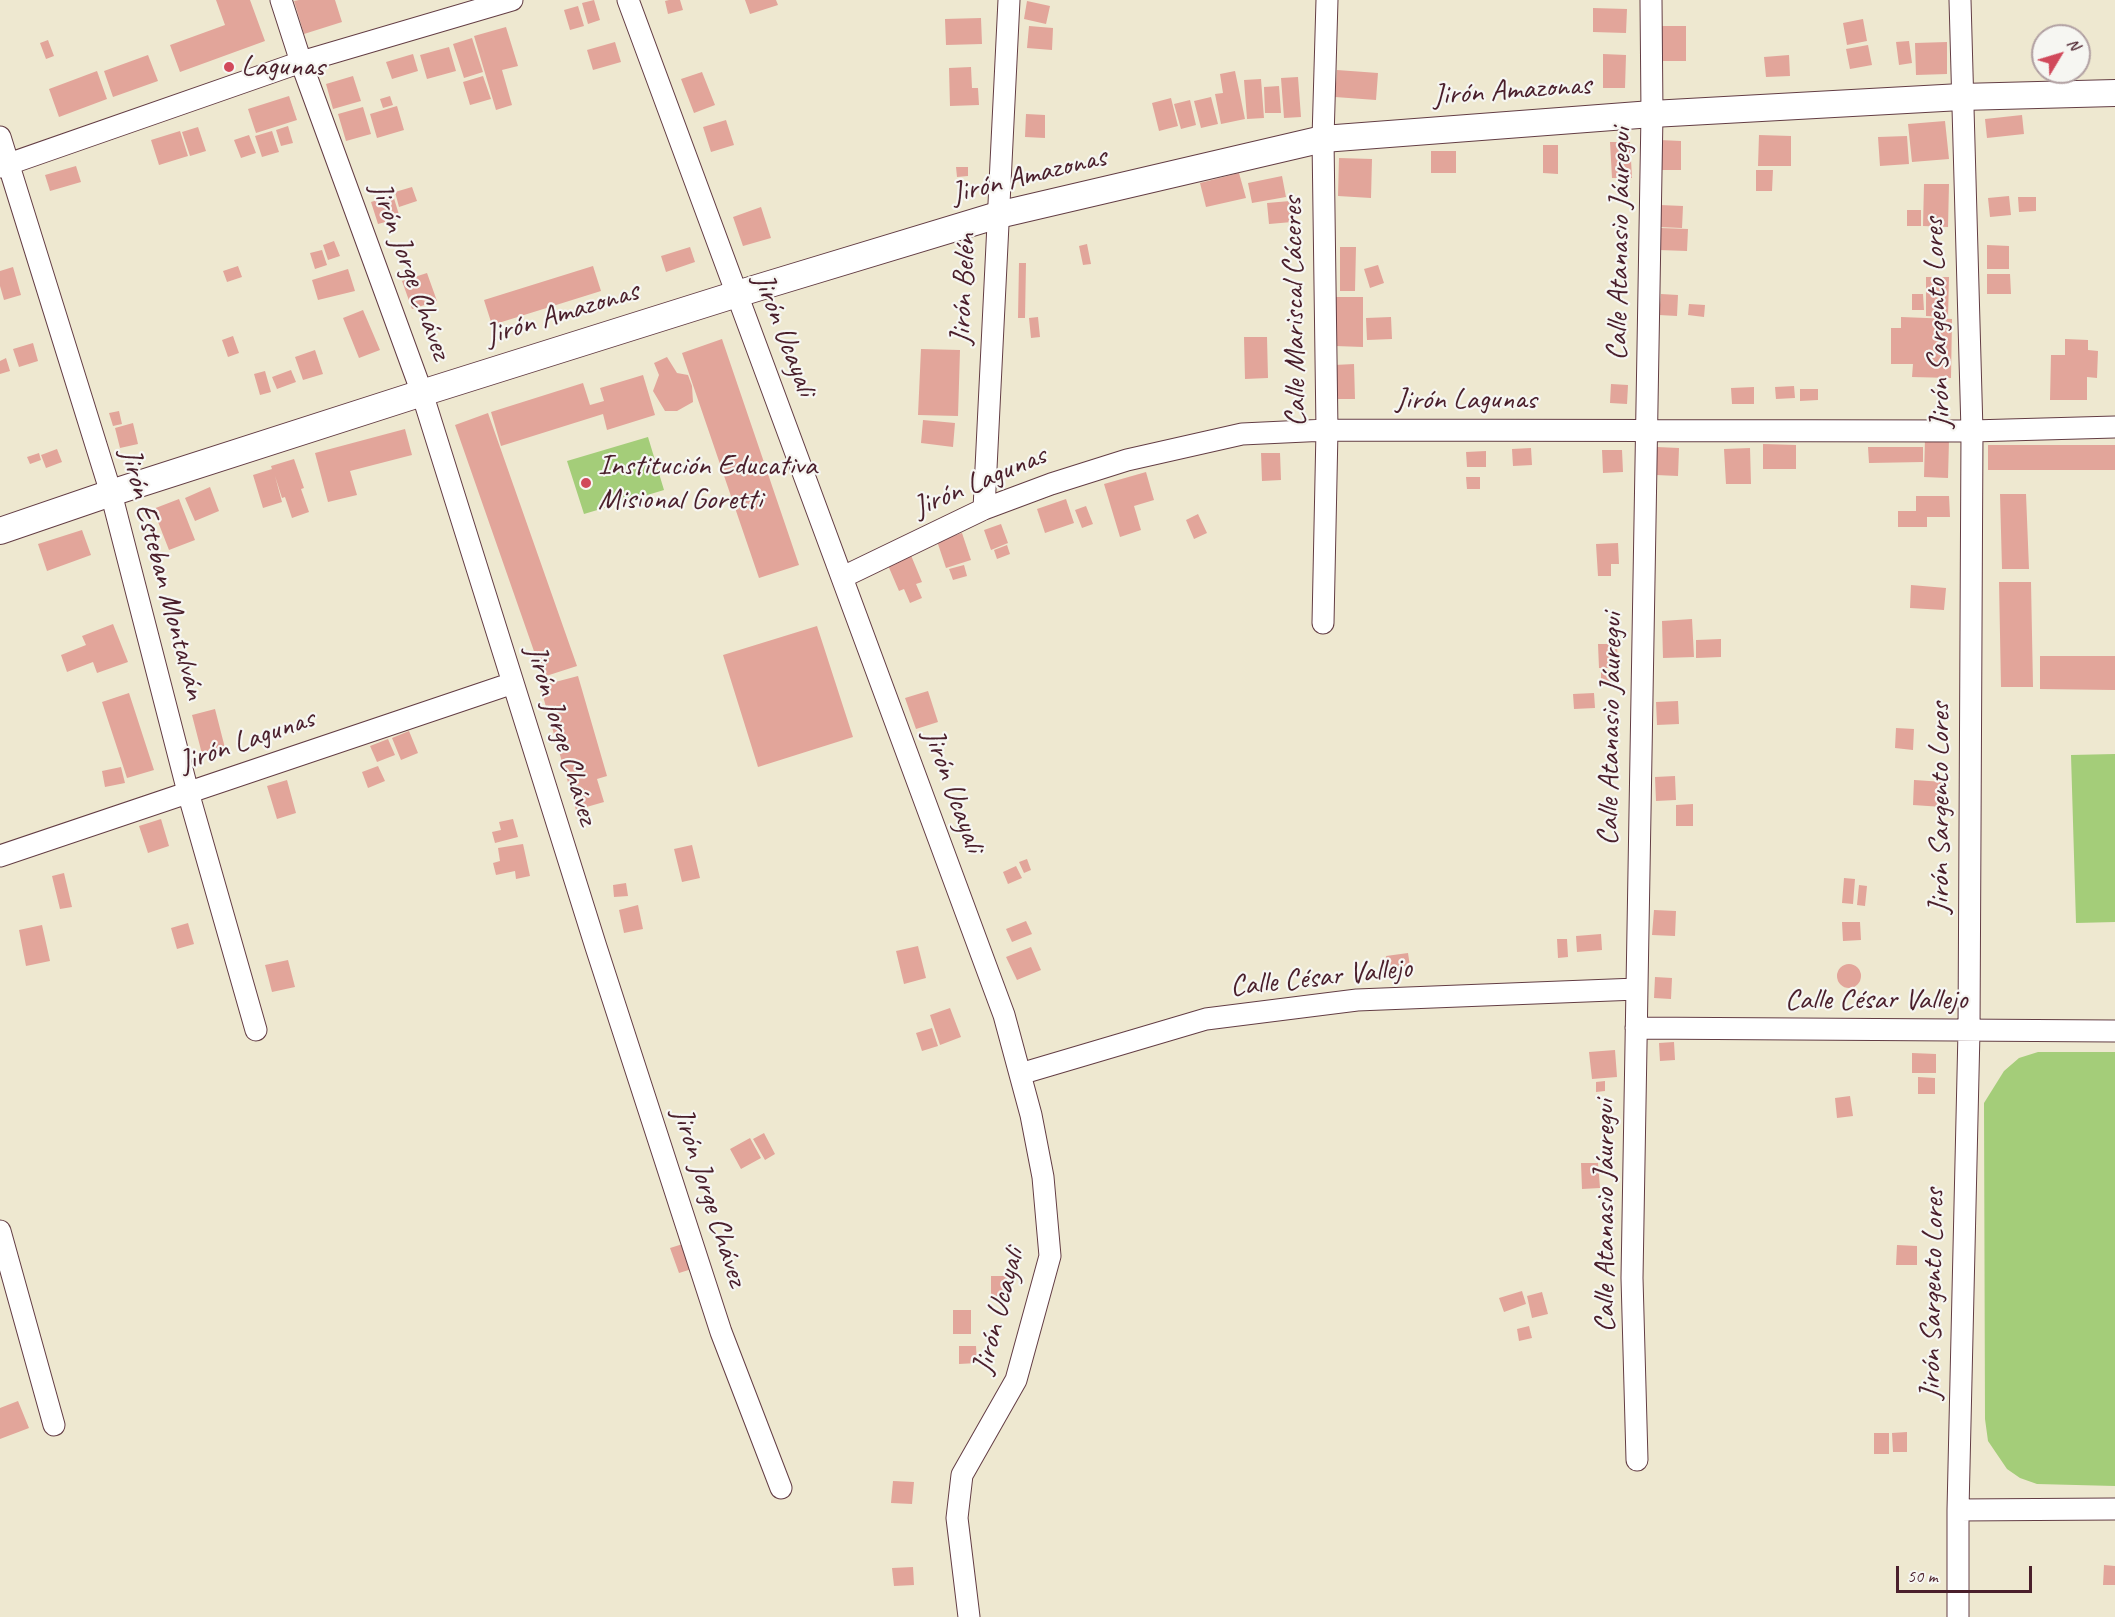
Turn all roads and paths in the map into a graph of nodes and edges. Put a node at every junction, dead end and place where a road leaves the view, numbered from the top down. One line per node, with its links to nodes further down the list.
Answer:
1 (281, 0): 8 (street, Jirón Jorge Chávez)
2 (512, 0): 8 (street)
3 (628, 0): 16 (street, Jirón Ucayali)
4 (1009, 0): 15 (street, Jirón Belén)
5 (1327, 0): 13 (street, Calle Mariscal Cáceres)
6 (1651, 0): 11 (street, Calle Atanasio Jáuregui)
7 (1960, 0): 10 (street, Jirón Sargento Lores)
8 (301, 62): 14 (street); 17 (street, Jirón Jorge Chávez)
9 (2115, 93): 10 (street, Jirón Amazonas)
10 (1961, 97): 11 (street, Jirón Amazonas); 21 (street, Jirón Sargento Lores)
11 (1652, 114): 13 (street, Jirón Amazonas); 19 (street, Calle Atanasio Jáuregui)
12 (0, 136): 14 (street, Jirón Esteban Montalván)
13 (1323, 140): 15 (street, Jirón Amazonas); 20 (street, Calle Mariscal Cáceres)
14 (4, 166): 22 (street, Jirón Esteban Montalván)
15 (998, 215): 16 (street, Jirón Amazonas); 23 (street, Jirón Belén)
16 (737, 294): 17 (street, Jirón Amazonas); 25 (street, Jirón Ucayali)
17 (422, 393): 22 (street, Jirón Amazonas); 27 (street, Jirón Jorge Chávez)
18 (2115, 427): 21 (street, Jirón Lagunas)
19 (1647, 429): 20 (street, Jirón Lagunas); 21 (street, Jirón Lagunas); 30 (street, Calle Atanasio Jáuregui)
20 (1327, 430): 23 (street, Jirón Lagunas); 26 (street, Calle Mariscal Cáceres)
21 (1972, 431): 33 (street, Jirón Sargento Lores)
22 (111, 493): 24 (street, Jirón Amazonas); 28 (street, Jirón Esteban Montalván)
23 (984, 509): 25 (street, Jirón Lagunas)
24 (0, 531)
25 (843, 577): 35 (street, Jirón Ucayali)
26 (1323, 623)
27 (513, 683): 28 (street, Jirón Lagunas); 39 (street, Jirón Jorge Chávez)
28 (188, 792): 29 (street, Jirón Lagunas); 32 (street, Jirón Esteban Montalván)
29 (0, 856)
30 (1637, 989): 31 (street, Calle Atanasio Jáuregui); 35 (street, Calle César Vallejo)
31 (1636, 1029): 33 (street, Calle César Vallejo); 38 (street, Calle Atanasio Jáuregui)
32 (256, 1030)
33 (1969, 1031): 34 (street, Calle César Vallejo); 41 (street, Jirón Sargento Lores)
34 (2115, 1031)
35 (1020, 1074): 42 (street, Jirón Ucayali)
36 (0, 1231): 37 (street)
37 (54, 1425)
38 (1637, 1460)
39 (781, 1488)
40 (2115, 1509): 41 (street)
41 (1958, 1510): 43 (street, Jirón Sargento Lores)
42 (969, 1617)
43 (1958, 1617)

